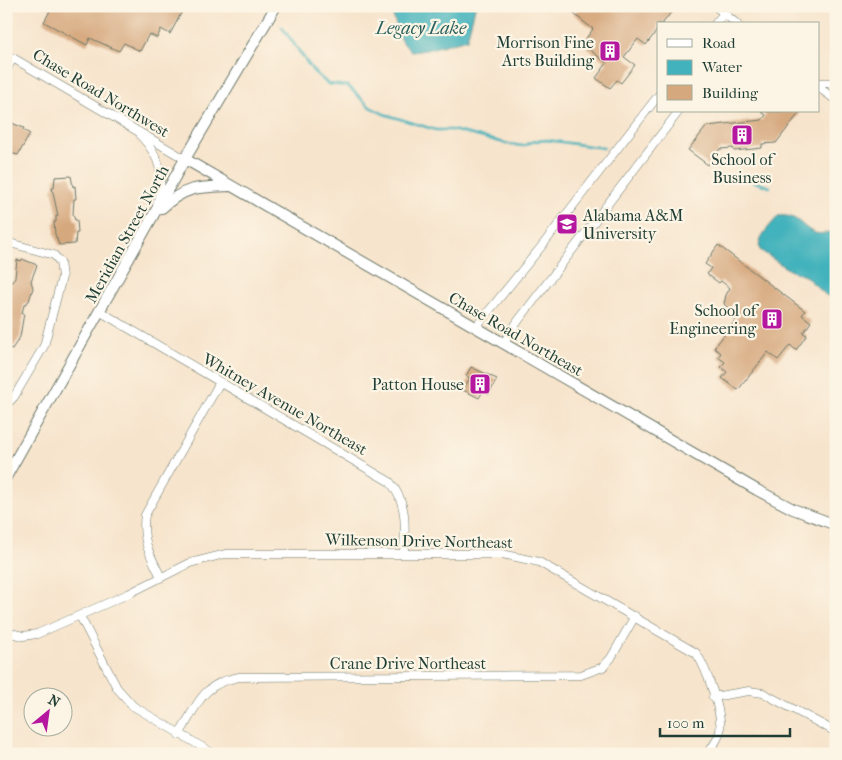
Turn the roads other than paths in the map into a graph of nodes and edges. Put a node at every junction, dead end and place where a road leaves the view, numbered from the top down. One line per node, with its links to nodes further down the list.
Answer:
1 (276, 6): 14 (street, Meridian Street North)
2 (715, 6): 3 (street)
3 (724, 14): 4 (street); 5 (street)
4 (717, 22)
5 (734, 22)
6 (6, 70): 13 (street, Chase Road Northwest)
7 (820, 82): 8 (street)
8 (836, 83)
9 (820, 88): 11 (street)
10 (657, 97): 19 (street)
11 (836, 100)
12 (678, 112): 20 (street)
13 (134, 129): 14 (street, Chase Road Northwest); 16 (street)
14 (186, 159): 15 (street, Chase Road Northeast); 16 (street, Meridian Street North)
15 (230, 186): 16 (street); 19 (street, Chase Road Northeast)
16 (154, 216): 18 (street, Meridian Street North)
17 (6, 242): 22 (street)
18 (101, 312): 21 (street, Whitney Avenue Northeast); 23 (street, Meridian Street North)
19 (475, 328): 20 (street, Chase Road Northeast)
20 (503, 344): 24 (street, Chase Road Northeast)
21 (220, 382): 25 (street, Whitney Avenue Northeast); 26 (street)
22 (6, 405)
23 (6, 477)
24 (836, 525)
25 (404, 553): 26 (street, Wilkenson Drive Northeast); 28 (street, Wilkenson Drive Northeast)
26 (161, 577): 27 (street, Wilkenson Drive Northeast)
27 (80, 616): 29 (street, Wilkenson Drive Northeast); 32 (street)
28 (635, 616): 30 (street, Wilkenson Drive Northeast); 32 (street, Crane Drive Northeast)
29 (6, 632)
30 (713, 697): 31 (street); 34 (street, Wilkenson Drive Northeast)
31 (836, 732)
32 (179, 735): 33 (street)
33 (214, 754)
34 (706, 754)

